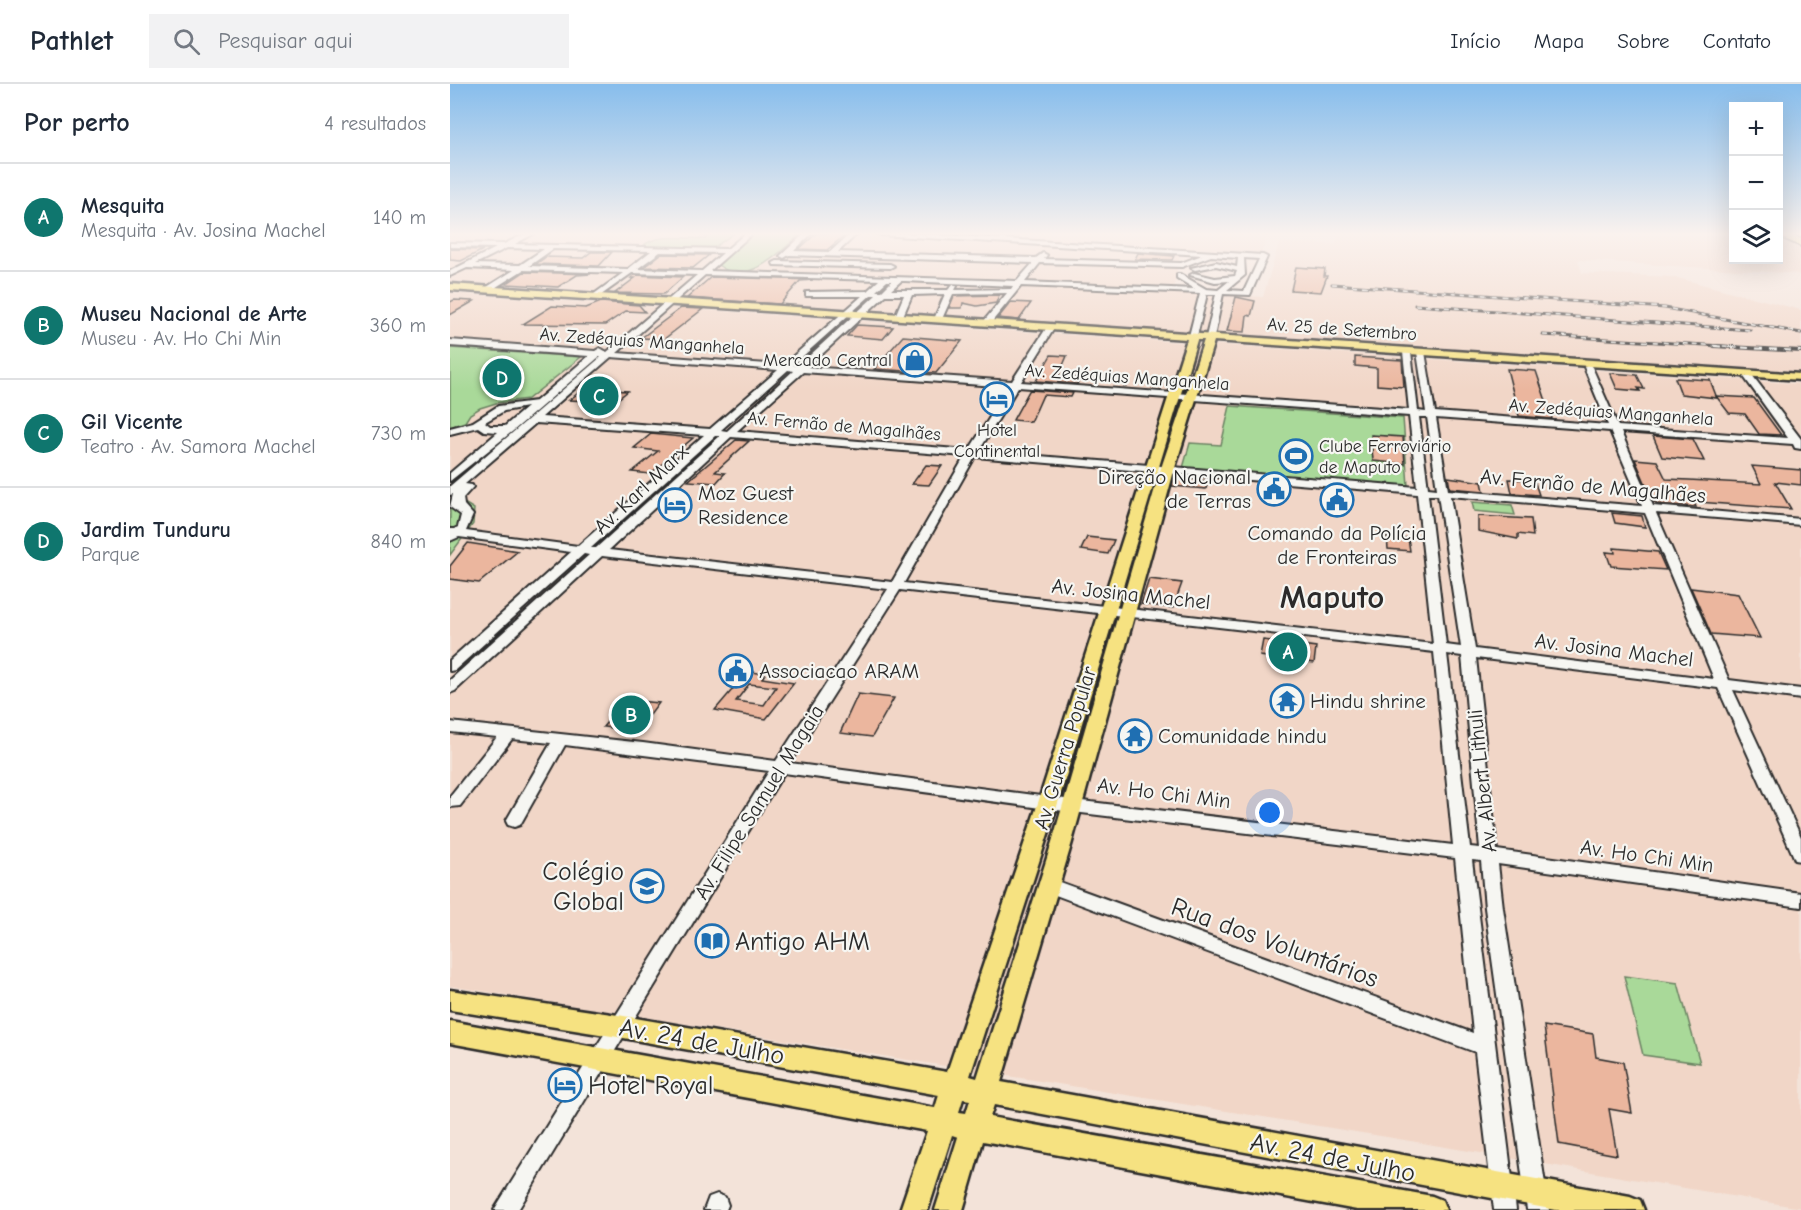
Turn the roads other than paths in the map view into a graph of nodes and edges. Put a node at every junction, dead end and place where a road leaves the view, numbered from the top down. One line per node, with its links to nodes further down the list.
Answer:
1 (495, 286): 16 (street)
2 (613, 286): 27 (street)
3 (682, 286): 28 (street)
4 (689, 286): 28 (street)
5 (877, 286): 23 (street, Av. Karl Marx)
6 (894, 286): 24 (street, Av. Karl Marx)
7 (953, 286): 22 (street)
8 (1016, 286): 20 (street)
9 (1077, 286): 18 (street)
10 (1179, 286): 18 (street)
11 (1195, 286): 17 (street)
12 (1200, 286): 17 (street, Av. Guerra Popular)
13 (1227, 286): 19 (street)
14 (1251, 286): 19 (street)
15 (450, 287): 16 (main road)
16 (490, 289): 27 (main road)
17 (1201, 289): 18 (street); 19 (street); 35 (street, Av. Guerra Popular)
18 (1178, 290)
19 (1222, 290): 36 (street, Av. Guerra Popular)
20 (1011, 291): 22 (street); 33 (street)
21 (450, 292): 28 (main road)
22 (950, 292): 25 (street); 32 (street)
23 (869, 293): 24 (street); 26 (street); 29 (street, Av. Karl Marx)
24 (885, 293): 25 (street); 30 (street, Av. Karl Marx)
25 (909, 293): 31 (street)
26 (809, 294)
27 (597, 297): 28 (main road)
28 (668, 304): 29 (main road); 40 (street); 40 (street)
29 (845, 315): 30 (main road); 42 (street, Av. Karl Marx)
30 (860, 316): 31 (main road, Av. 25 de Setembro); 34 (main road, Av. 25 de Setembro); 43 (street, Av. Karl Marx)
31 (899, 316): 32 (main road, Av. 25 de Setembro)
32 (938, 319): 33 (main road, Av. 25 de Setembro)
33 (987, 322): 34 (main road, Av. 25 de Setembro)
34 (1050, 329): 35 (main road, Av. 25 de Setembro); 46 (street, Av. Filipe Samuel Magaia)
35 (1193, 338): 36 (main road, Av. 25 de Setembro); 47 (main road, Av. Guerra Popular)
36 (1209, 340): 38 (main road, Av. 25 de Setembro); 47 (main road, Av. Guerra Popular)
37 (450, 343): 40 (street, Av. Zedéquias Manganhela)
38 (1407, 354): 39 (main road, Av. 25 de Setembro); 50 (street, Av. Albert Lithuli)
39 (1422, 354): 41 (main road, Av. 25 de Setembro); 45 (main road, Av. 25 de Setembro); 51 (street, Av. Albert Lithuli)
40 (607, 355): 42 (street, Av. Zedéquias Manganhela); 48 (street); 49 (street); 52 (street)
41 (1588, 367): 44 (main road, Av. 25 de Setembro); 55 (street)
42 (786, 368): 43 (street, Av. Zedéquias Manganhela); 58 (street, Av. Karl Marx)
43 (800, 369): 46 (street, Av. Zedéquias Manganhela); 59 (street, Av. Karl Marx)
44 (1749, 377): 45 (main road, Av. 25 de Setembro); 60 (street)
45 (1801, 379)
46 (1016, 385): 47 (street, Av. Zedéquias Manganhela); 61 (street, Av. Filipe Samuel Magaia)
47 (1181, 396): 50 (street, Av. Zedéquias Manganhela); 62 (main road, Av. Guerra Popular); 62 (main road, Av. Guerra Popular)
48 (554, 402): 49 (street); 52 (street); 54 (street)
49 (539, 403): 53 (street); 56 (street)
50 (1414, 414): 51 (street, Av. Zedéquias Manganhela); 66 (street, Av. Albert Lithuli)
51 (1432, 415): 55 (street, Av. Zedéquias Manganhela); 67 (street, Av. Albert Lithuli)
52 (540, 421): 54 (street); 58 (street, Av. Fernão de Magalhães); 68 (street)
53 (478, 424): 56 (street); 57 (street)
54 (523, 428): 56 (street); 64 (street); 65 (street)
55 (1612, 428): 60 (street, Av. Zedéquias Manganhela); 69 (street)
56 (507, 429): 63 (street)
57 (450, 431)
58 (713, 433): 59 (street, Av. Fernão de Magalhães); 72 (street, Av. Karl Marx)
59 (729, 434): 61 (street, Av. Fernão de Magalhães); 73 (street, Av. Karl Marx)
60 (1799, 444)
61 (971, 455): 62 (street, Av. Fernão de Magalhães); 74 (street, Av. Filipe Samuel Magaia)
62 (1158, 470): 66 (street, Av. Fernão de Magalhães); 75 (main road, Av. Guerra Popular); 76 (main road, Av. Guerra Popular)
63 (450, 478)
64 (450, 487)
65 (450, 492)
66 (1423, 492): 67 (street, Av. Fernão de Magalhães); 77 (street, Av. Albert Lithuli)
67 (1443, 494): 69 (street, Av. Fernão de Magalhães); 78 (street, Av. Albert Lithuli)
68 (454, 504): 71 (street)
69 (1650, 511): 70 (street, Av. Fernão de Magalhães); 80 (street)
70 (1801, 522)
71 (452, 535): 72 (street, Av. Josina Machel)
72 (584, 550): 73 (street, Av. Josina Machel); 79 (street, Av. Karl Marx)
73 (601, 552): 74 (street, Av. Josina Machel); 81 (street, Av. Karl Marx)
74 (895, 588): 75 (street, Av. Josina Machel); 86 (street, Av. Filipe Samuel Magaia)
75 (1107, 612): 76 (street, Av. Josina Machel); 88 (main road, Av. Guerra Popular)
76 (1125, 615): 77 (street, Av. Josina Machel); 89 (main road, Av. Guerra Popular)
77 (1442, 649): 78 (street, Av. Josina Machel); 91 (street, Av. Albert Lithuli)
78 (1469, 653): 80 (street, Av. Josina Machel); 93 (street, Av. Albert Lithuli)
79 (450, 667)
80 (1724, 685): 82 (street, Av. Josina Machel); 92 (street)
81 (450, 688)
82 (1801, 694)
83 (450, 727): 84 (street, Av. Ho Chi Min)
84 (508, 733): 85 (street, Av. Ho Chi Min); 87 (street)
85 (561, 739): 86 (street, Av. Ho Chi Min); 90 (street)
86 (780, 766): 88 (street, Av. Ho Chi Min); 97 (street, Av. Filipe Samuel Magaia)
87 (454, 802)
88 (1048, 803): 89 (street, Av. Ho Chi Min); 101 (main road, Av. Guerra Popular)
89 (1072, 804): 91 (street, Av. Ho Chi Min); 94 (main road, Av. Guerra Popular)
90 (514, 821)
91 (1462, 854): 93 (street, Av. Ho Chi Min); 99 (street, Av. Albert Lithuli)
92 (1801, 855)
93 (1490, 856): 95 (street, Av. Ho Chi Min); 106 (street, Av. Albert Lithuli)
94 (1048, 885): 99 (street, Rua dos Voluntários); 102 (main road, Av. Guerra Popular)
95 (1801, 900)
96 (450, 1000): 97 (main road, Av. 24 de Julho)
97 (618, 1026): 100 (street, Av. Filipe Samuel Magaia); 101 (main road, Av. 24 de Julho)
98 (450, 1032): 100 (main road, Av. 24 de Julho)
99 (1484, 1046): 105 (street, Av. Albert Lithuli)
100 (598, 1058): 103 (main road, Av. 24 de Julho); 107 (street, Av. Filipe Samuel Magaia)
101 (952, 1086): 102 (main road, Av. 24 de Julho); 103 (main road, Av. Guerra Popular)
102 (984, 1091): 104 (main road, Av. Guerra Popular); 105 (main road, Av. 24 de Julho)
103 (941, 1123): 104 (main road, Av. 24 de Julho); 108 (main road, Av. Guerra Popular)
104 (973, 1129): 109 (main road, Av. Guerra Popular); 110 (main road, Av. 24 de Julho)
105 (1504, 1199): 106 (main road, Av. 24 de Julho)
106 (1536, 1202): 111 (main road, Av. 24 de Julho)
107 (505, 1210)
108 (914, 1210)
109 (949, 1210)
110 (1432, 1210)
111 (1630, 1210)

